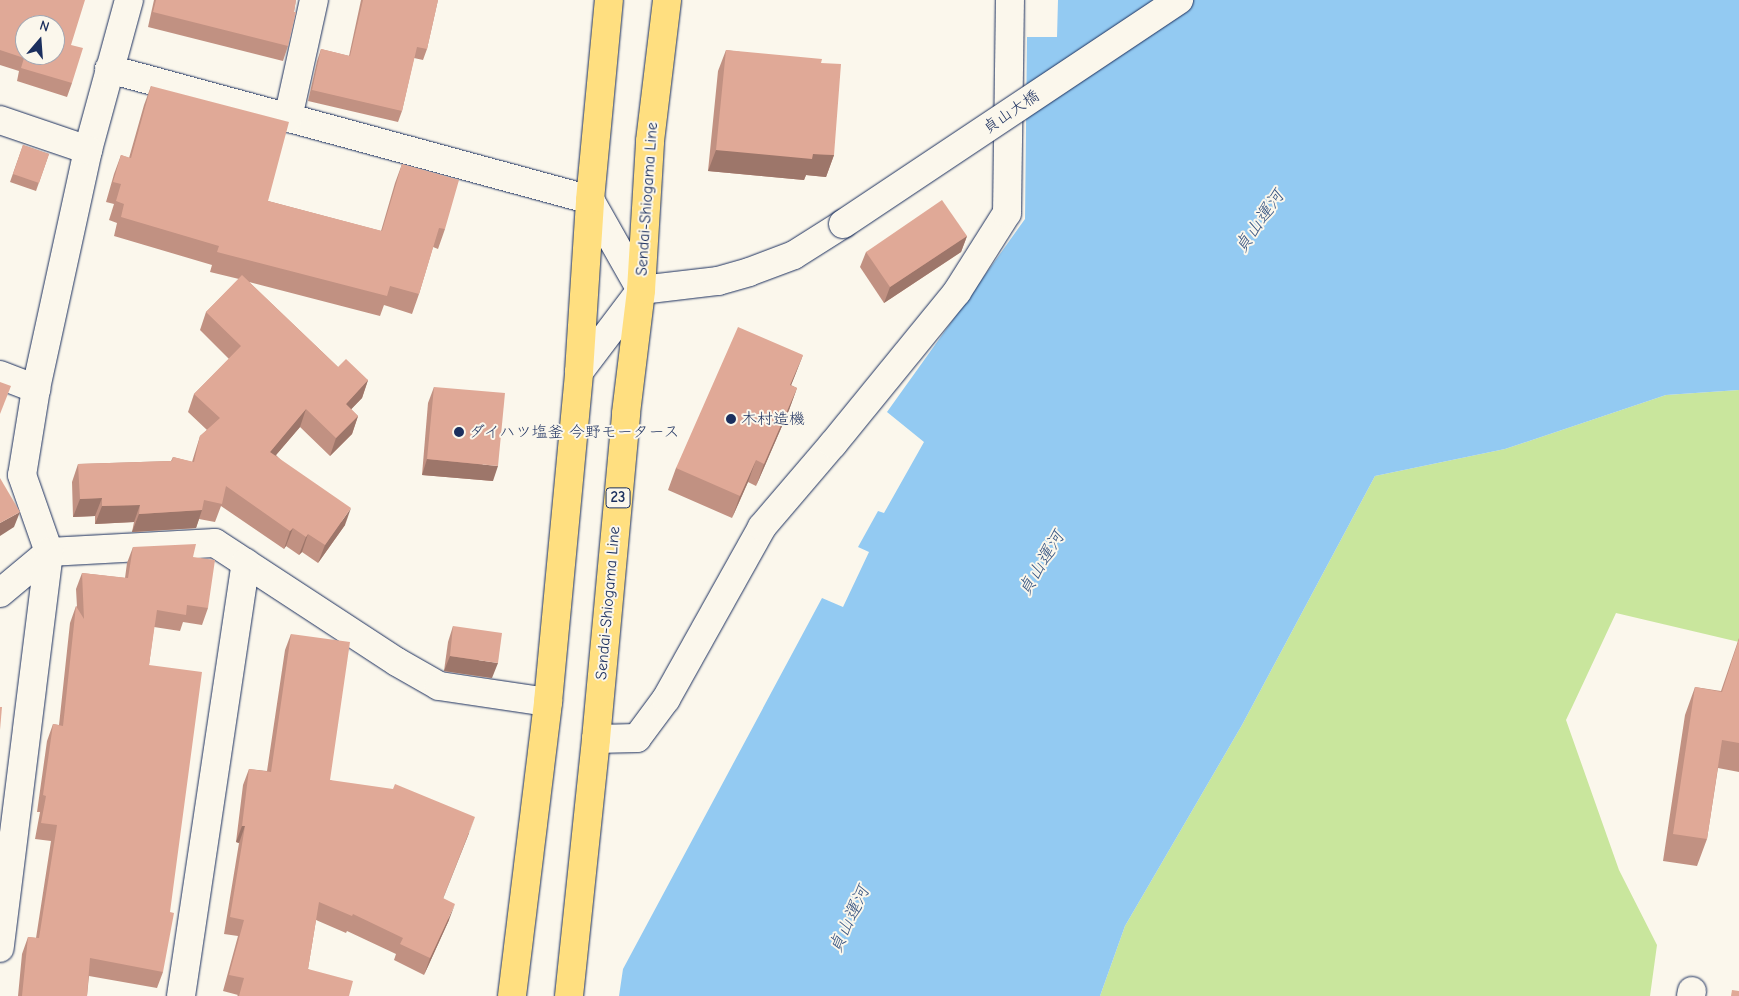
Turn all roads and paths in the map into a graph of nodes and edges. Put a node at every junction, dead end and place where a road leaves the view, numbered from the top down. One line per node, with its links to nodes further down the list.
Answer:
1 (130, 0): 7 (street)
2 (314, 0): 8 (street)
3 (609, 0): 11 (main road)
4 (667, 0): 12 (main road, Sendai-Shiogama Line / 23)
5 (1010, 0): 20 (street)
6 (1179, 0): 12 (street, 貞山大橋, bridge)
7 (109, 69): 8 (street); 10 (street)
8 (288, 118): 11 (street)
9 (0, 120): 10 (street)
10 (88, 150): 15 (street)
11 (590, 200): 12 (street); 13 (main road)
12 (640, 290): 13 (street); 20 (main road, Sendai-Shiogama Line / 23)
13 (579, 372): 19 (main road)
14 (0, 375): 15 (street)
15 (36, 389): 16 (street)
16 (49, 552): 17 (street); 18 (street); 21 (street)
17 (246, 563): 19 (street); 22 (street)
18 (0, 593)
19 (548, 702): 23 (main road)
20 (596, 739): 24 (main road, Sendai-Shiogama Line / 23)
21 (0, 948)
22 (181, 996)
23 (512, 996)
24 (569, 996)

